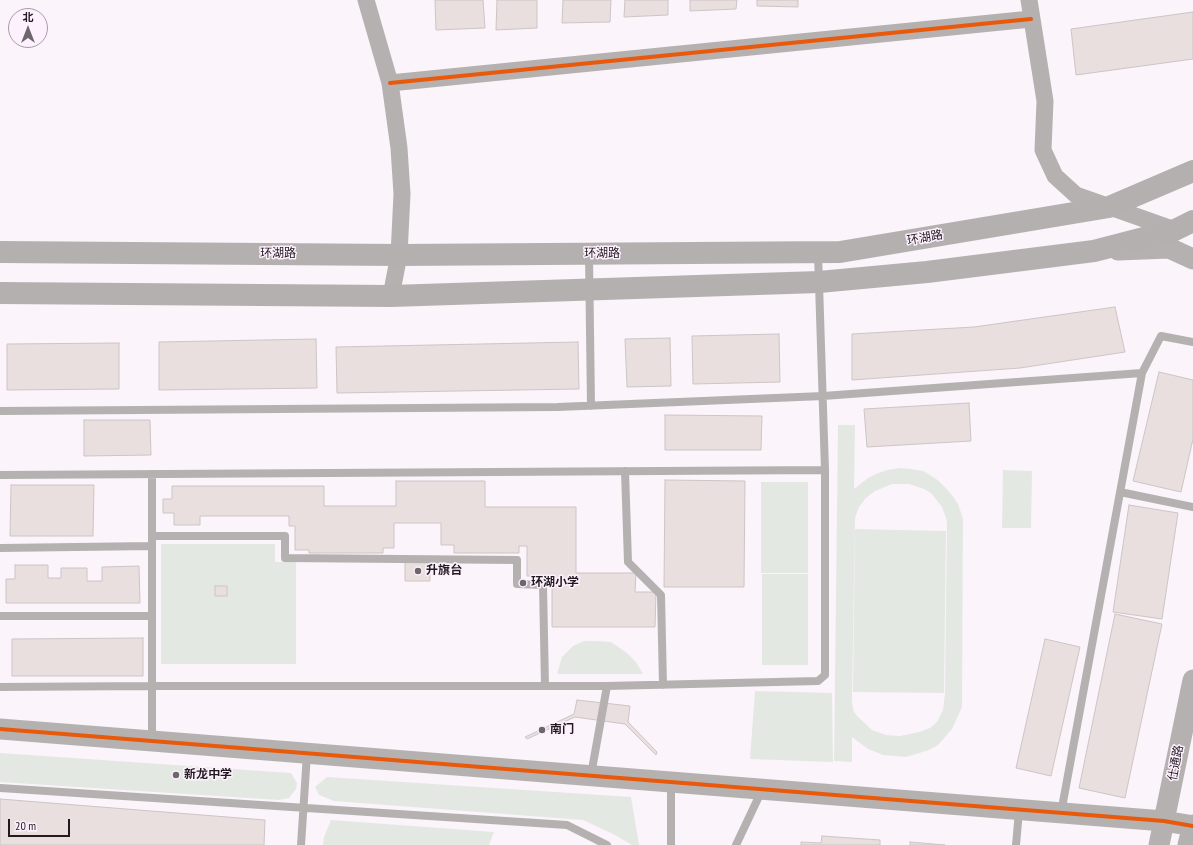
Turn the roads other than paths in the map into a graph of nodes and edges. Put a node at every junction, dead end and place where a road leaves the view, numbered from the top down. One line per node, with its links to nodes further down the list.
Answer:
1 (366, 0): 4 (street)
2 (1029, 0): 3 (street)
3 (1031, 19): 4 (street); 6 (street)
4 (390, 83): 12 (street)
5 (1193, 171): 6 (main road, 环湖路)
6 (1110, 207): 7 (street); 10 (main road, 环湖路)
7 (1184, 225): 8 (main road)
8 (1094, 251): 13 (street); 14 (main road)
9 (0, 252): 12 (main road, 环湖路)
10 (818, 253): 11 (main road, 环湖路); 14 (lane)
11 (589, 254): 12 (main road, 环湖路); 15 (lane)
12 (399, 255): 17 (street)
13 (1193, 259)
14 (819, 282): 15 (main road); 20 (lane)
15 (589, 290): 17 (main road); 21 (lane)
16 (0, 293): 17 (main road)
17 (391, 296)
18 (1193, 342): 19 (lane)
19 (1142, 373): 20 (lane); 27 (lane)
20 (823, 396): 21 (lane); 23 (lane)
21 (591, 406): 22 (lane)
22 (0, 411)
23 (825, 470): 24 (lane); 35 (lane)
24 (625, 471): 25 (lane); 35 (lane)
25 (152, 474): 26 (lane); 29 (lane)
26 (0, 475)
27 (1120, 492): 28 (lane); 49 (lane)
28 (1193, 507)
29 (152, 536): 30 (lane); 37 (lane)
30 (152, 546): 31 (lane); 33 (lane)
31 (0, 548)
32 (0, 616): 33 (lane)
33 (152, 616): 36 (lane)
34 (1193, 680): 50 (street, 仕通路)
35 (662, 685): 38 (lane)
36 (152, 686): 37 (lane); 39 (lane); 41 (lane)
37 (545, 686): 38 (lane)
38 (607, 686): 43 (lane)
39 (0, 687)
40 (0, 729): 41 (street)
41 (152, 741): 42 (street)
42 (307, 753): 43 (street); 47 (lane)
43 (591, 776): 44 (street)
44 (671, 782): 46 (street); 54 (lane)
45 (0, 788): 47 (lane)
46 (762, 789): 48 (street); 55 (lane)
47 (303, 809): 52 (lane); 53 (lane)
48 (1019, 810): 49 (street); 56 (lane)
49 (1061, 813): 50 (street)
50 (1164, 821): 51 (street); 57 (street, 仕通路)
51 (1193, 825): 58 (street)
52 (301, 845)
53 (607, 845)
54 (671, 845)
55 (736, 845)
56 (1016, 845)
57 (1159, 845)
58 (1188, 845)

